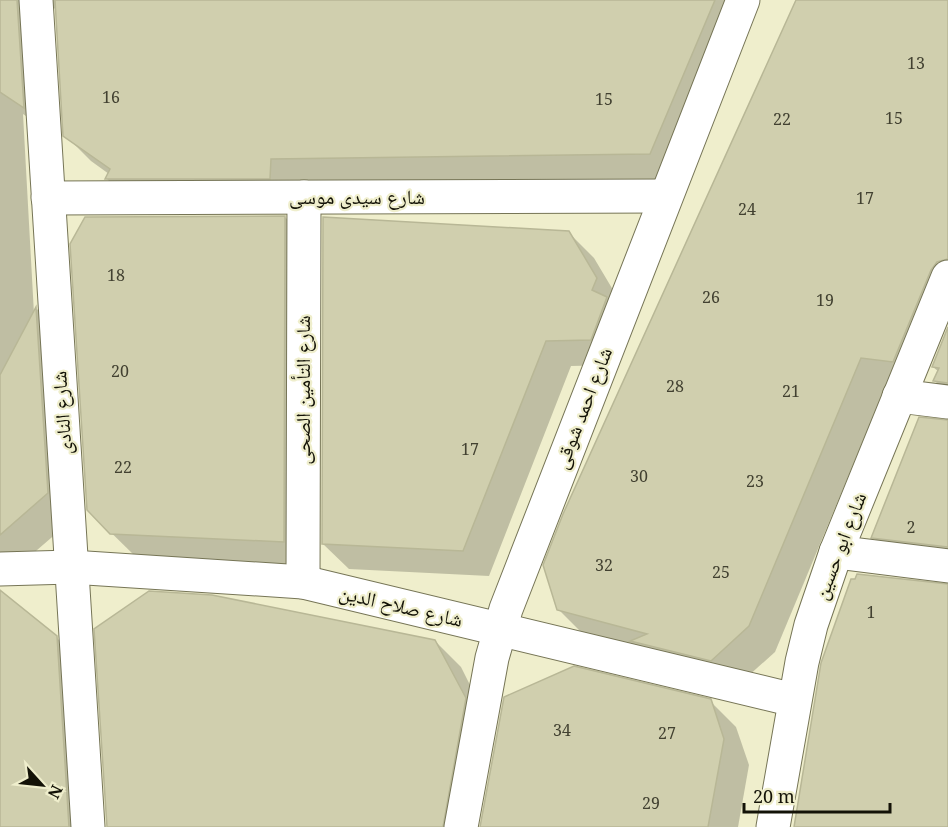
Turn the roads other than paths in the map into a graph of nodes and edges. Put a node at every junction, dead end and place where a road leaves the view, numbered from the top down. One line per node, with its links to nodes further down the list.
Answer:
1 (36, 0): 5 (street, شارع النادى)
2 (743, 0): 3 (street, شارع احمد شوقى)
3 (666, 196): 4 (street, شارع سيدى موسى); 14 (street, شارع احمد شوقى)
4 (304, 197): 5 (street, شارع سيدى موسى); 13 (street, شارع التأمين الصحى)
5 (48, 198): 11 (street, شارع النادى)
6 (948, 277): 7 (street, شارع ابو حسين)
7 (899, 396): 8 (street); 9 (street, شارع ابو حسين)
8 (948, 402)
9 (836, 552): 10 (street); 15 (street, شارع ابو حسين)
10 (948, 566)
11 (71, 567): 12 (street, شارع صلاح الدين); 13 (street, شارع صلاح الدين); 16 (street, شارع النادى)
12 (0, 569)
13 (303, 582): 14 (street, شارع صلاح الدين)
14 (500, 629): 15 (street, شارع صلاح الدين); 17 (street, شارع احمد شوقى)
15 (794, 700): 18 (street, شارع ابو حسين)
16 (88, 827)
17 (461, 827)
18 (773, 827)

